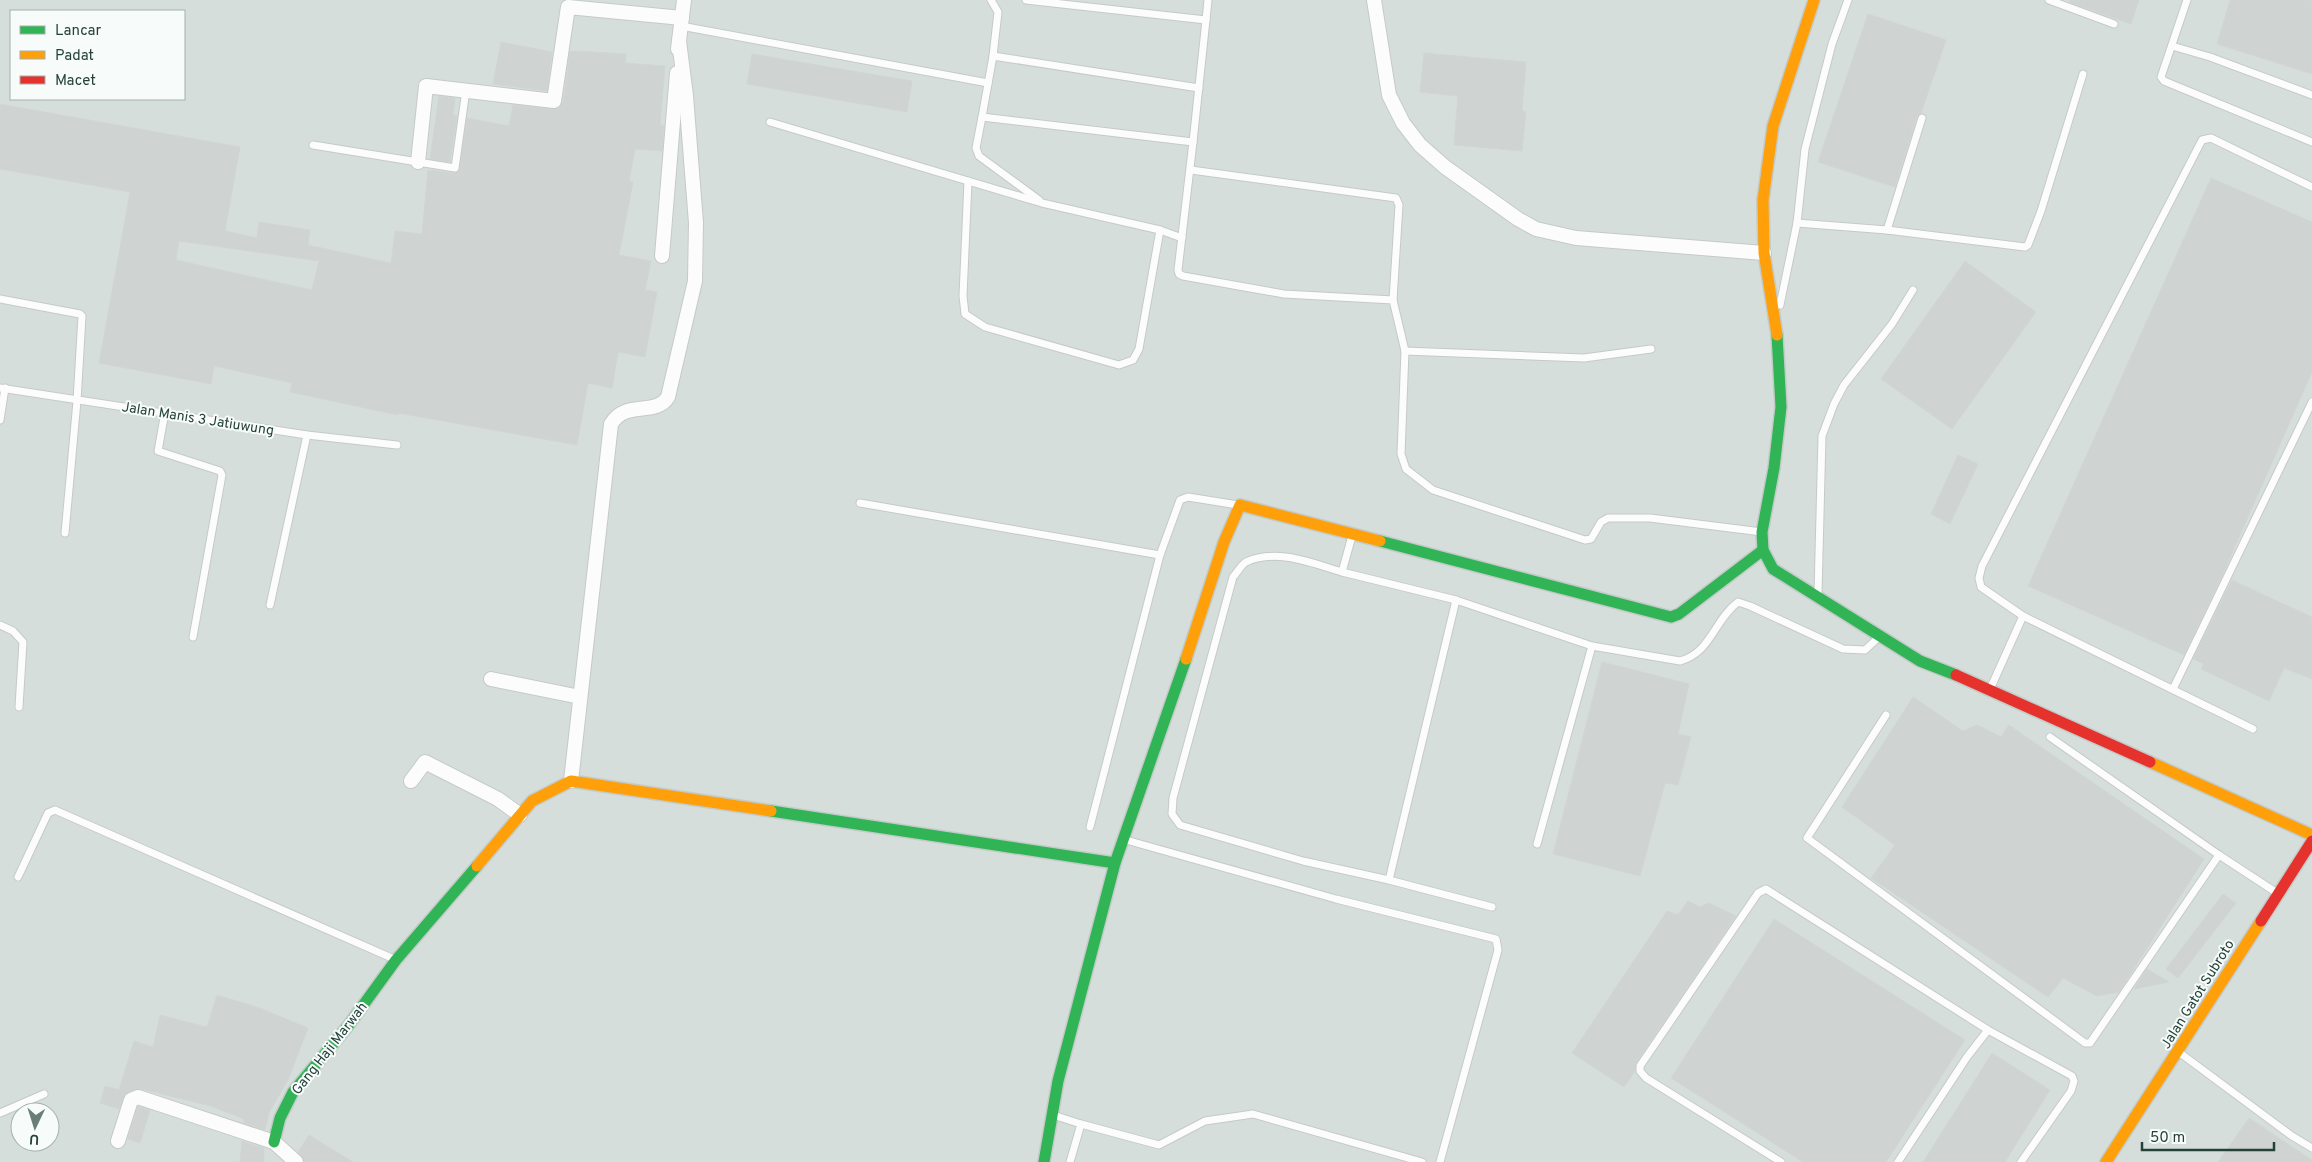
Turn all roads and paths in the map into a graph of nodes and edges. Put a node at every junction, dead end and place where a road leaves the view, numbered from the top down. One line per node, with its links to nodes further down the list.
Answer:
1 (684, 0): 11 (street)
2 (991, 0): 15 (lane)
3 (1026, 0): 10 (lane)
4 (1208, 0): 10 (lane)
5 (1374, 0): 36 (street)
6 (1814, 0): 36 (main road)
7 (1848, 0): 32 (lane)
8 (2049, 0): 12 (lane)
9 (2187, 0): 14 (lane)
10 (1206, 20): 18 (lane)
11 (681, 22): 13 (street); 17 (lane); 19 (street)
12 (2114, 24)
13 (679, 41): 37 (street); 70 (street)
14 (2172, 46): 20 (lane); 25 (lane)
15 (993, 56): 17 (lane); 18 (lane)
16 (2083, 74): 34 (lane)
17 (988, 83): 21 (lane)
18 (1199, 88): 24 (lane)
19 (466, 89): 27 (street); 27 (lane)
20 (2312, 95)
21 (982, 116): 24 (lane); 31 (lane)
22 (1922, 118): 34 (lane)
23 (770, 122): 29 (lane)
24 (1194, 142): 28 (lane)
25 (2312, 142)
26 (313, 145): 27 (lane)
27 (418, 162)
28 (1191, 170): 35 (lane); 40 (lane)
29 (968, 181): 31 (lane); 33 (lane)
30 (2312, 187): 62 (lane)
31 (1042, 203): 33 (lane)
32 (1797, 223): 34 (lane); 41 (lane)
33 (1160, 230): 35 (lane)
34 (1888, 230)
35 (1182, 238): 40 (lane)
36 (1764, 253): 41 (main road)
37 (662, 256)
38 (1912, 290): 59 (lane)
39 (0, 299): 45 (lane)
40 (1393, 300): 43 (lane)
41 (1776, 324): 53 (main road)
42 (1651, 349): 43 (lane)
43 (1405, 351): 53 (lane)
44 (3, 388): 45 (lane, Jalan Manis 3 Jatiuwung); 48 (lane)
45 (77, 401): 47 (lane, Jalan Manis 3 Jatiuwung); 54 (lane)
46 (2312, 402): 69 (lane)
47 (166, 412): 49 (lane, Jalan Manis 3 Jatiuwung); 64 (lane)
48 (0, 420)
49 (307, 435): 50 (lane, Jalan Manis 3 Jatiuwung); 61 (lane)
50 (397, 445)
51 (860, 503): 57 (lane)
52 (1240, 506): 55 (main road); 57 (lane); 80 (main road)
53 (1762, 532): 56 (main road)
54 (65, 533)
55 (1352, 536): 56 (main road); 58 (lane)
56 (1764, 550): 59 (main road)
57 (1160, 555): 78 (lane)
58 (1342, 572): 60 (lane); 86 (lane)
59 (1818, 599): 65 (main road)
60 (1456, 600): 66 (lane); 86 (lane)
61 (270, 605)
62 (2023, 616): 68 (lane); 69 (lane)
63 (0, 624): 71 (lane)
64 (193, 637)
65 (1879, 637): 66 (lane); 68 (main road)
66 (1592, 646): 82 (lane)
67 (491, 679): 70 (street)
68 (1990, 689): 79 (main road)
69 (2173, 689): 73 (lane)
70 (580, 697): 76 (street)
71 (20, 707)
72 (1886, 714): 83 (lane)
73 (2253, 729)
74 (2050, 737): 83 (lane)
75 (411, 781): 77 (street)
76 (572, 781): 77 (main road, Gang Haji Marwah); 84 (main road)
77 (520, 815): 89 (main road, Gang Haji Marwah)
78 (1090, 828)
79 (2312, 835)
80 (1123, 839): 84 (main road); 103 (lane)
81 (2312, 840): 87 (main road, Jalan Gatot Subroto)
82 (1537, 844)
83 (2219, 856): 87 (lane)
84 (1115, 863): 94 (main road)
85 (18, 877): 89 (lane)
86 (1388, 880): 88 (lane)
87 (2278, 894): 91 (main road, Jalan Gatot Subroto)
88 (1492, 906)
89 (396, 960): 97 (main road, Gang Haji Marwah)
90 (1988, 1030): 104 (lane); 105 (lane); 106 (lane)
91 (2178, 1052): 98 (lane); 107 (main road, Jalan Gatot Subroto)
92 (44, 1094): 93 (lane)
93 (0, 1113)
94 (1052, 1115): 95 (lane); 100 (main road)
95 (1081, 1124): 101 (lane); 102 (lane)
96 (118, 1141): 97 (street)
97 (274, 1142): 99 (street)
98 (2312, 1148)
99 (296, 1162)
100 (1044, 1162)
101 (1070, 1162)
102 (1422, 1162)
103 (1440, 1162)
104 (1781, 1162)
105 (1898, 1162)
106 (2021, 1162)
107 (2106, 1162)

